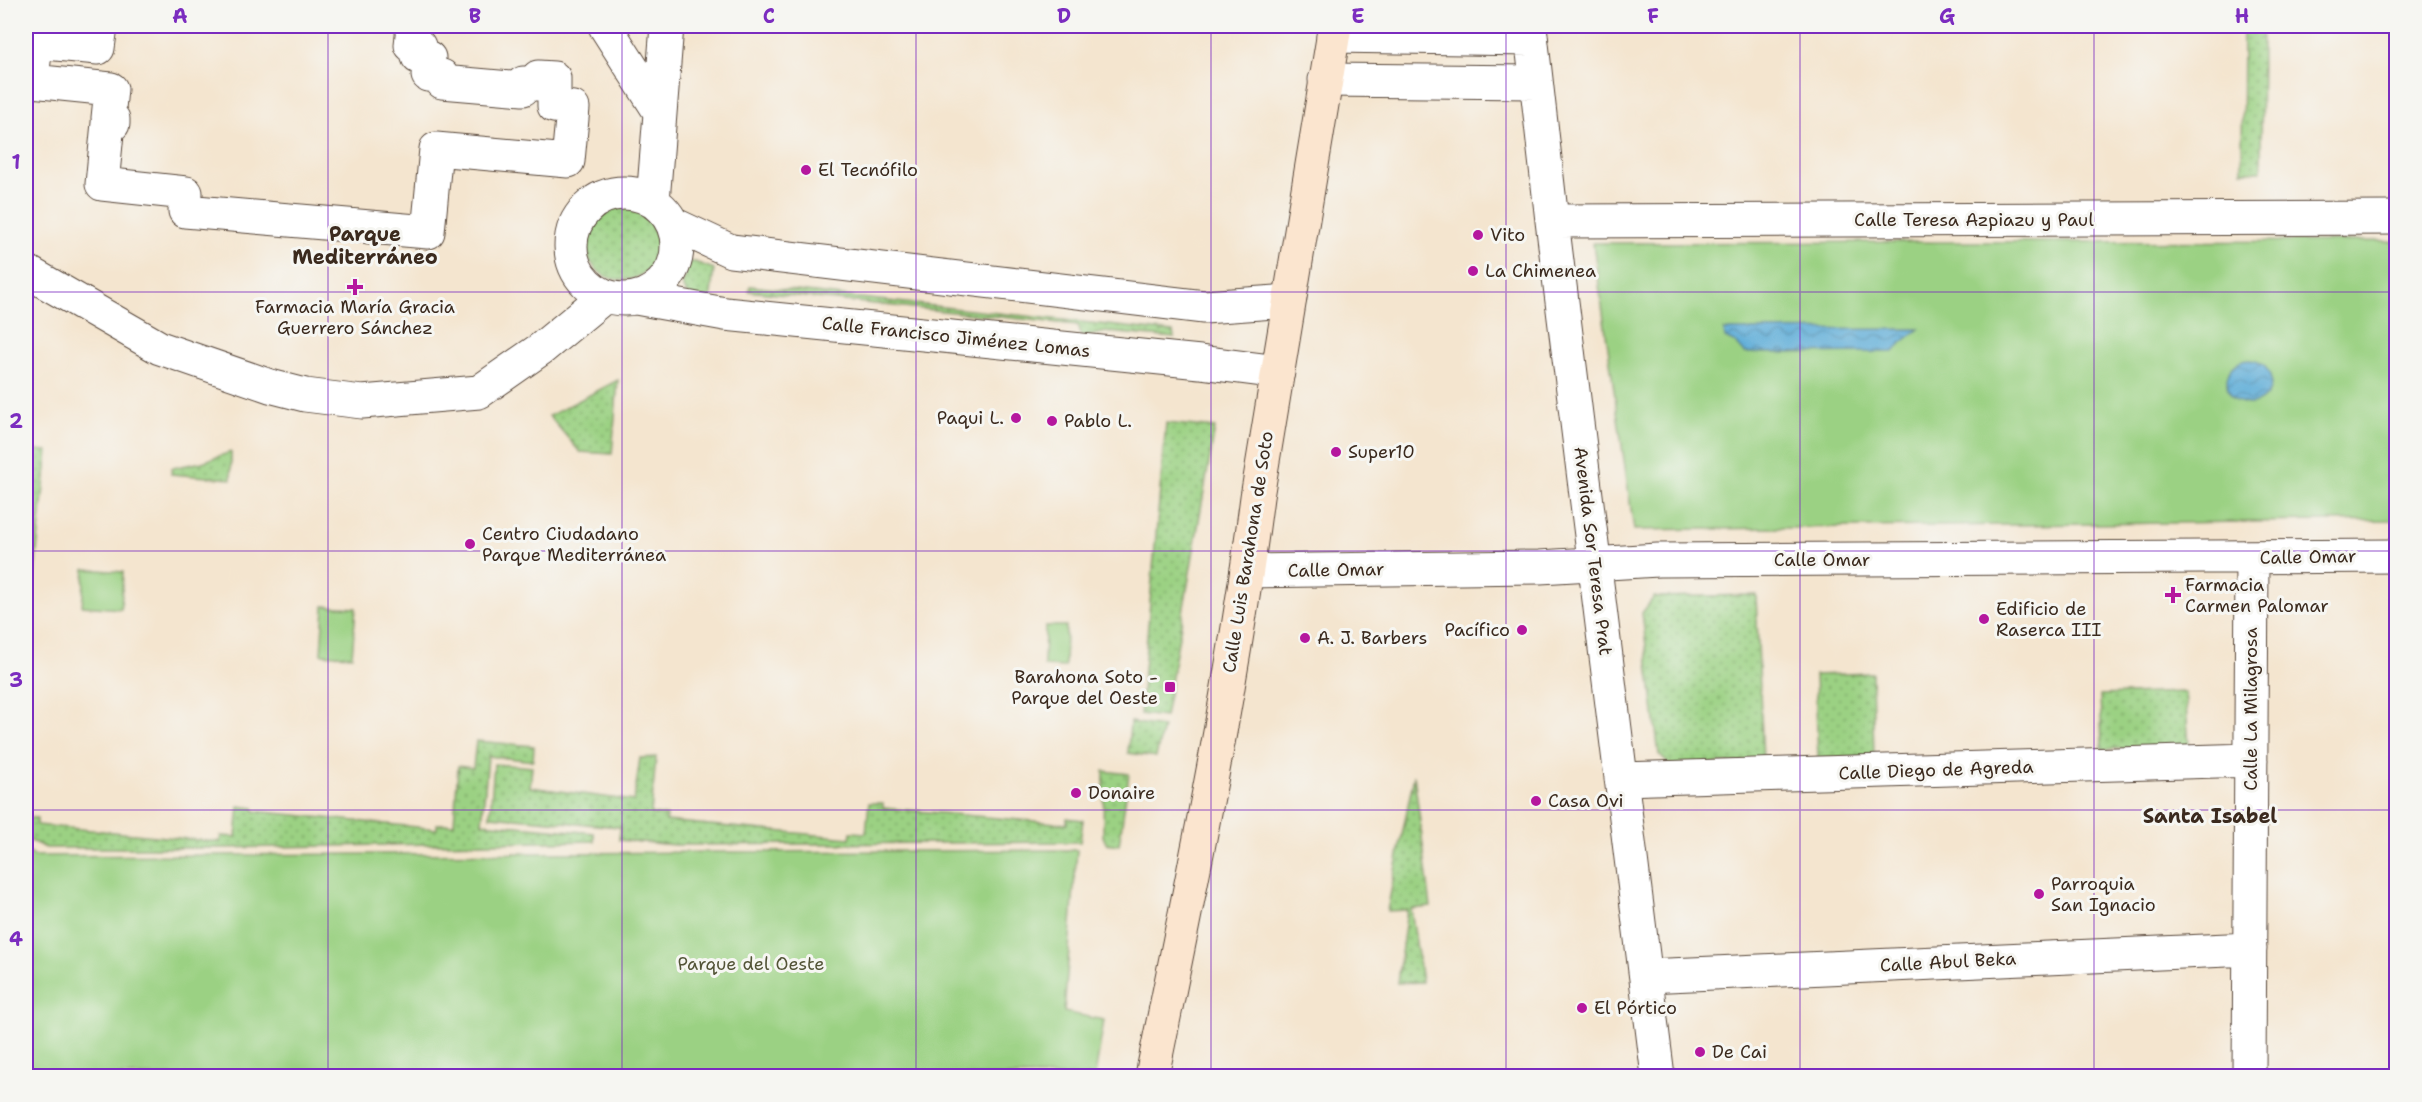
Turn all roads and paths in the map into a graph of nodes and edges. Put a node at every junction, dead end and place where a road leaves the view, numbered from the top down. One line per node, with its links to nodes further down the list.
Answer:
1 (100, 26): 2 (street)
2 (413, 26)
3 (605, 26): 9 (street)
4 (667, 26): 9 (street)
5 (1334, 31): 6 (street); 7 (main road, Calle Luis Barahona de Soto)
6 (1531, 32): 8 (street, Avenida Sor Teresa Prat)
7 (1325, 80): 8 (street); 15 (main road, Calle Luis Barahona de Soto)
8 (1536, 82): 12 (street, Avenida Sor Teresa Prat)
9 (660, 112): 10 (street)
10 (663, 213): 14 (street); 14 (street); 15 (street)
11 (2397, 218): 12 (street, Calle Teresa Azpiazu y Paul)
12 (1552, 221): 19 (street, Avenida Sor Teresa Prat)
13 (26, 271): 14 (street)
14 (620, 297): 16 (street, Calle Francisco Jiménez Lomas)
15 (1289, 301): 16 (main road, Calle Luis Barahona de Soto)
16 (1278, 372): 20 (main road, Calle Luis Barahona de Soto)
17 (2397, 556): 18 (street, Calle Omar)
18 (2252, 558): 19 (street, Calle Omar); 21 (street, Calle La Milagrosa)
19 (1595, 564): 20 (street, Calle Omar); 22 (street, Avenida Sor Teresa Prat)
20 (1247, 571): 25 (main road, Calle Luis Barahona de Soto)
21 (2251, 760): 22 (street, Calle Diego de Agreda); 23 (street, Calle La Milagrosa)
22 (1621, 779): 24 (street, Avenida Sor Teresa Prat)
23 (2250, 949): 24 (street, Calle Abul Beka); 27 (street, Calle La Milagrosa)
24 (1646, 976): 26 (street, Avenida Sor Teresa Prat)
25 (1152, 1077)
26 (1658, 1077)
27 (2249, 1077)

